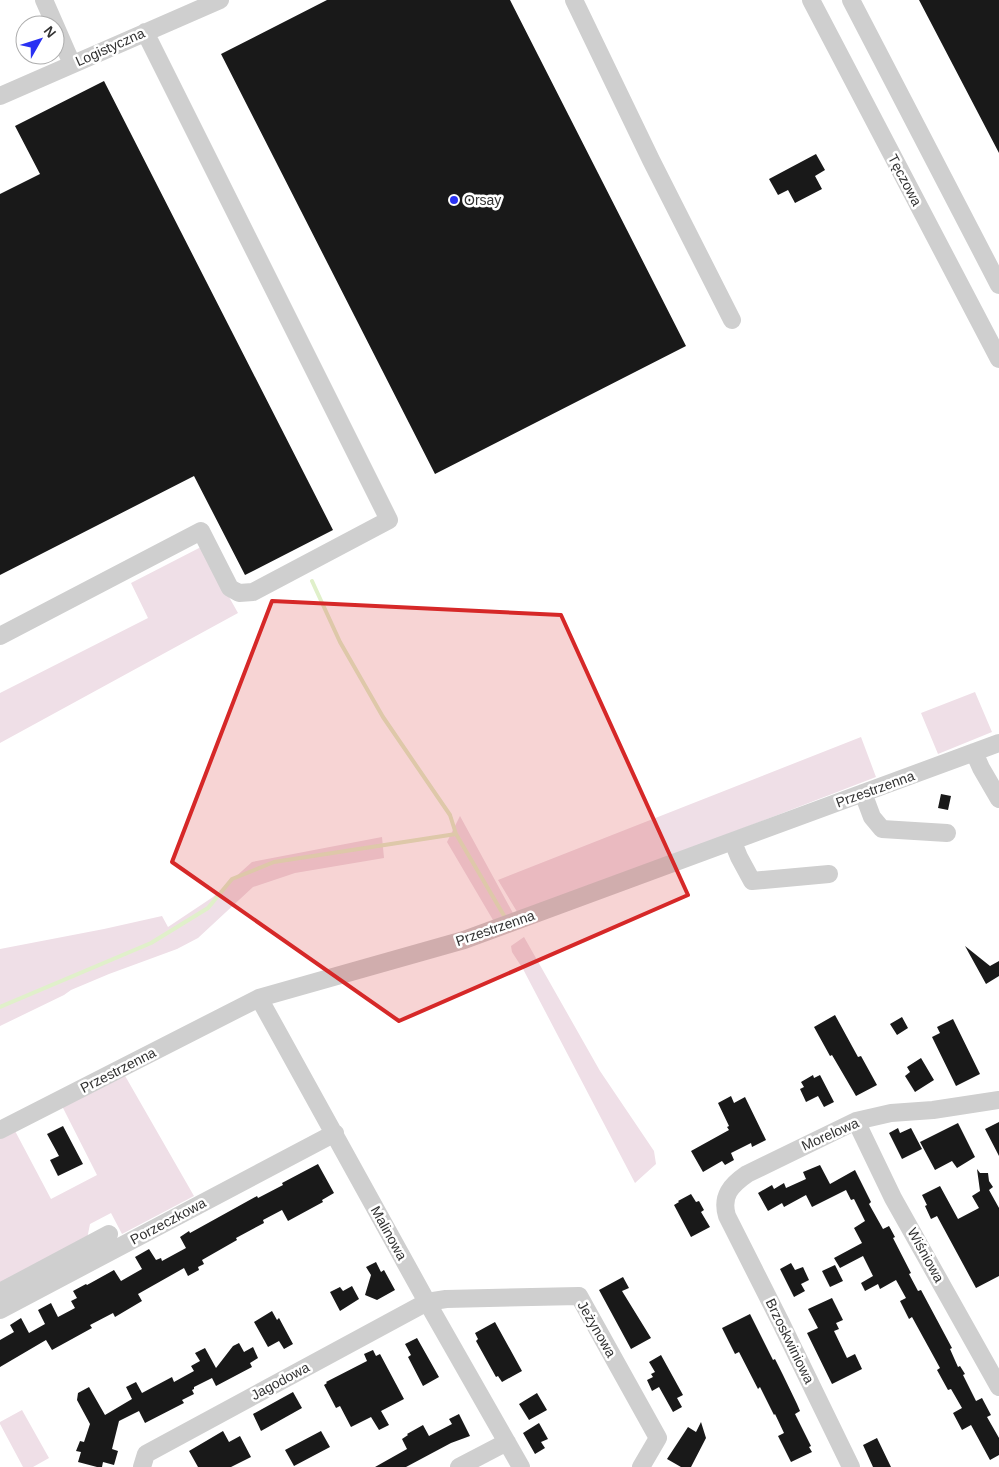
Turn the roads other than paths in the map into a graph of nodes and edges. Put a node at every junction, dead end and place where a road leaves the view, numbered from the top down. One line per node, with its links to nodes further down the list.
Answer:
1 (44, 0): 6 (street)
2 (220, 0): 7 (street, Logistyczna)
3 (574, 0): 12 (street)
4 (811, 0): 13 (street, Tęczowa)
5 (851, 0): 11 (street)
6 (51, 15)
7 (145, 32): 9 (street, Logistyczna); 14 (street)
8 (65, 48): 9 (street)
9 (72, 64): 10 (street, Logistyczna)
10 (0, 96)
11 (999, 284)
12 (732, 320)
13 (999, 359)
14 (0, 636)
15 (999, 743): 16 (street, Przestrzenna)
16 (974, 752): 17 (street, Przestrzenna); 18 (street)
17 (863, 793): 19 (street); 20 (street, Przestrzenna)
18 (998, 796)
19 (947, 833)
20 (733, 842): 21 (street); 22 (street, Przestrzenna)
21 (829, 874)
22 (260, 998): 25 (street, Przestrzenna); 26 (street, Malinowa)
23 (999, 1100): 24 (street, Morelowa)
24 (856, 1121): 27 (street, Morelowa); 32 (street, Wiśniowa)
25 (0, 1130)
26 (335, 1133): 30 (street, Malinowa); 31 (street, Porzeczkowa)
27 (727, 1216): 38 (street, Brzoskwiniowa)
28 (109, 1234): 29 (street)
29 (0, 1292)
30 (427, 1302): 33 (street, Malinowa); 34 (street, Jagodowa); 37 (street, Jeżynowa)
31 (0, 1310)
32 (999, 1387)
33 (507, 1442): 35 (street); 36 (street, Malinowa)
34 (142, 1467)
35 (459, 1467)
36 (521, 1467)
37 (641, 1467)
38 (851, 1467)

